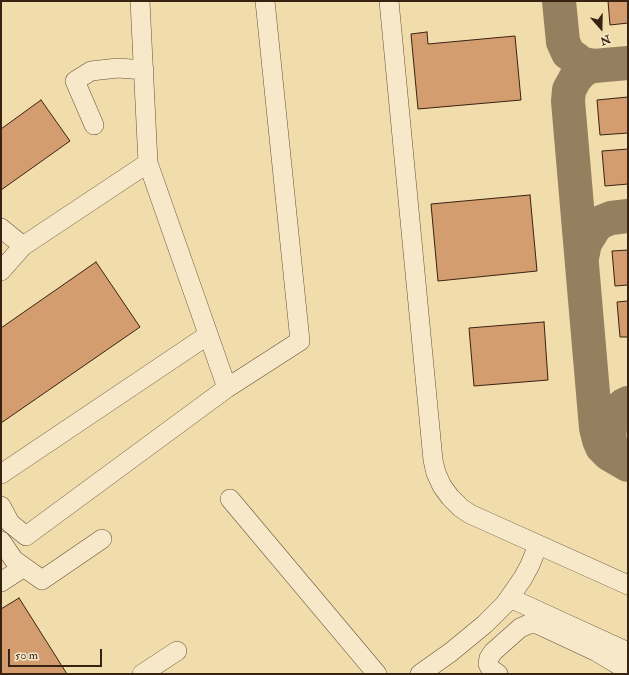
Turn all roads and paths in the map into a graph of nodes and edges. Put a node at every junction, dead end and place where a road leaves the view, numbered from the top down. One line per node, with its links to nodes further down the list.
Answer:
1 (140, 1): 4 (lane)
2 (264, 1): 11 (lane)
3 (389, 1): 17 (lane)
4 (144, 70): 5 (lane); 6 (lane)
5 (94, 125)
6 (148, 163): 8 (lane); 10 (lane)
7 (1, 228): 8 (lane)
8 (23, 246): 9 (lane)
9 (1, 271)
10 (208, 335): 11 (lane); 12 (lane)
11 (227, 388): 14 (lane)
12 (1, 474)
13 (230, 499): 25 (lane)
14 (1, 506)
15 (102, 539): 18 (lane)
16 (1, 541): 18 (lane)
17 (538, 545): 20 (lane); 21 (lane)
18 (24, 567): 19 (lane)
19 (1, 582)
20 (628, 585)
21 (510, 598): 23 (lane); 26 (lane)
22 (177, 651): 24 (lane)
23 (628, 652)
24 (142, 674)
25 (377, 674)
26 (420, 674)
27 (498, 674): 28 (lane)
28 (627, 674)

